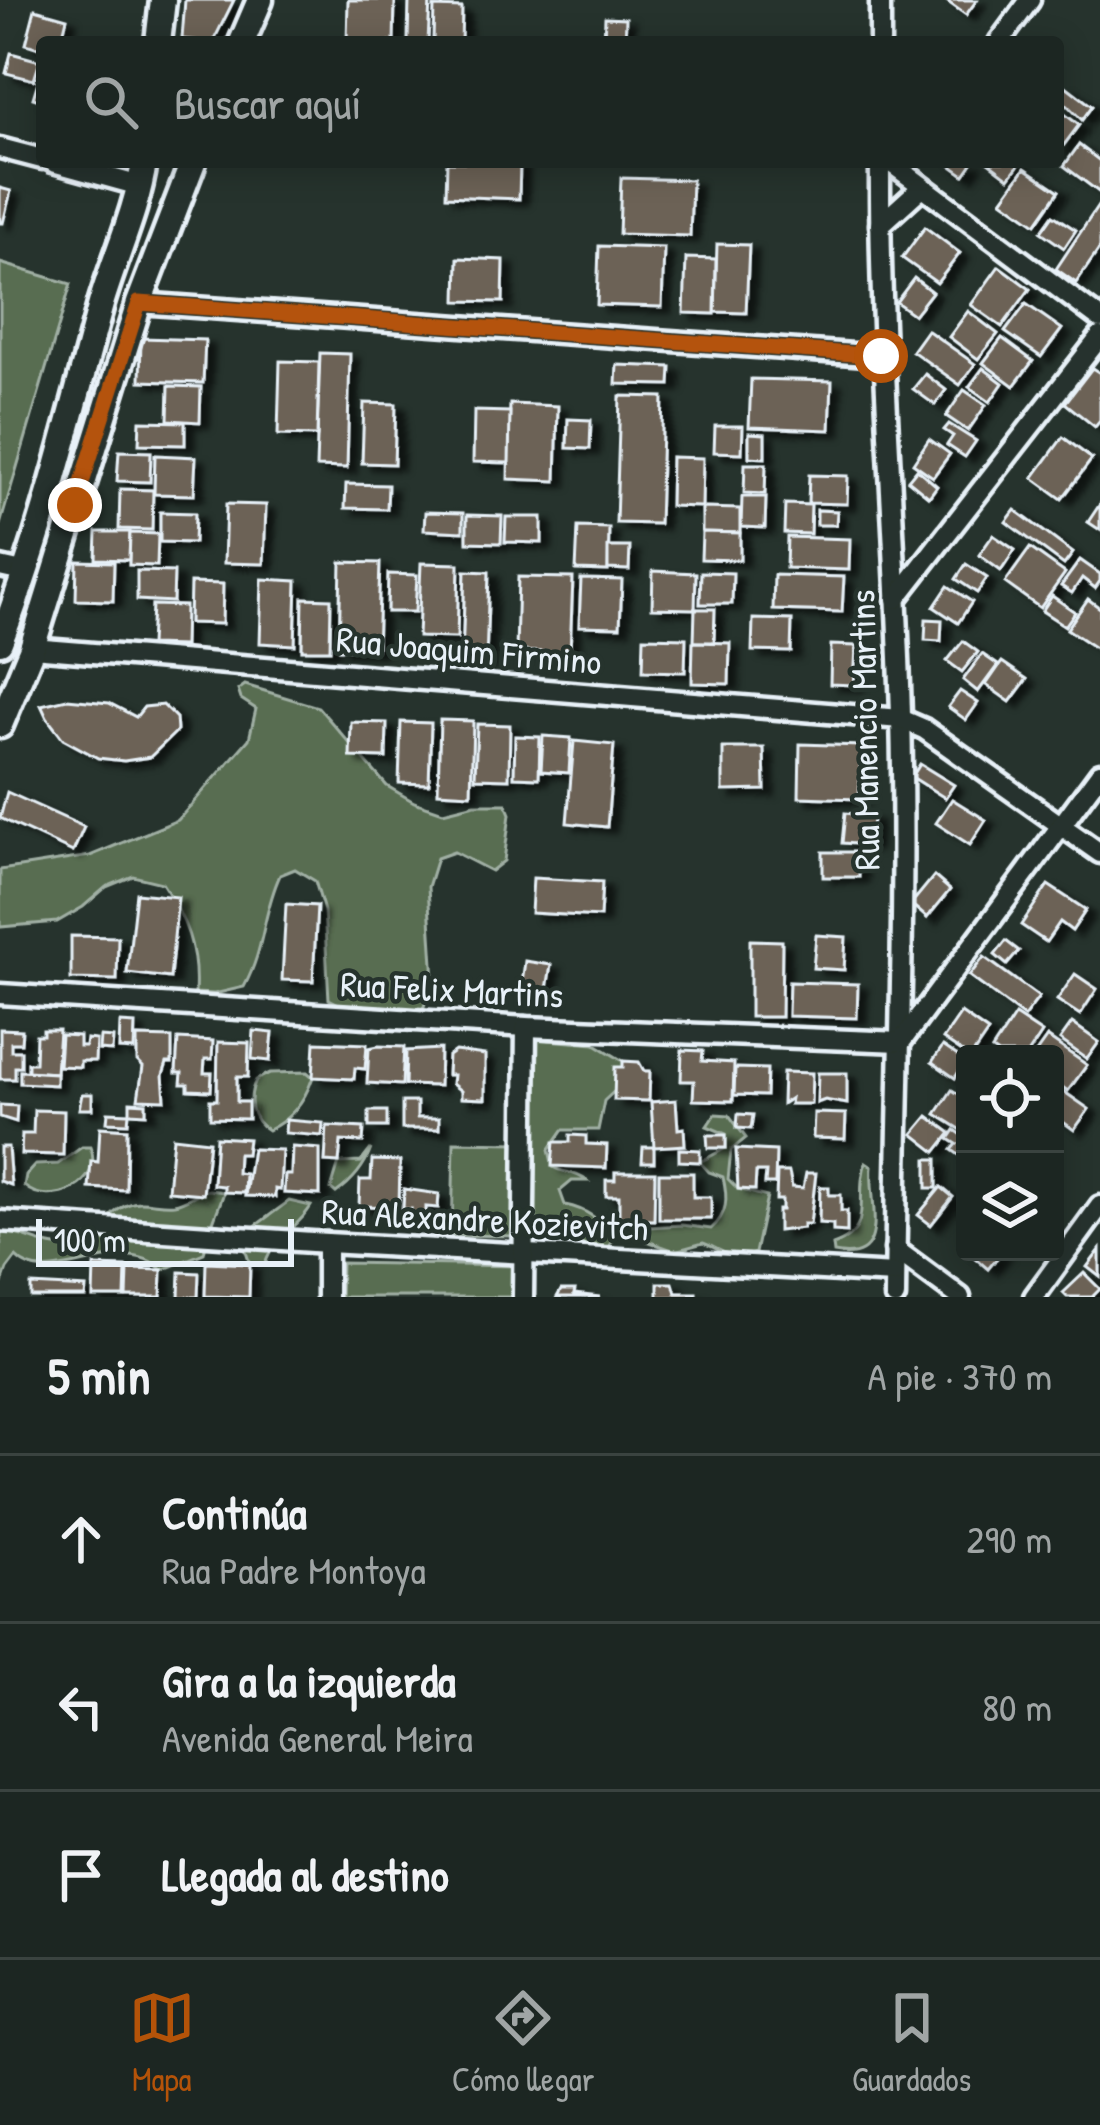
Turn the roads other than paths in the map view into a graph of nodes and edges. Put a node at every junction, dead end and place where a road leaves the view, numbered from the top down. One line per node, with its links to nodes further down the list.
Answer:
1 (163, 0): 5 (main road)
2 (260, 0): 6 (main road)
3 (880, 0): 7 (street)
4 (1030, 0): 8 (street)
5 (159, 36)
6 (245, 36)
7 (880, 36)
8 (1003, 36)
9 (0, 148): 10 (street)
10 (36, 157)
11 (98, 168): 15 (street)
12 (191, 168): 19 (main road)
13 (880, 168): 17 (street, Rua Manencio Martins)
14 (903, 168): 16 (street)
15 (142, 174): 18 (main road)
16 (922, 187): 17 (street); 20 (street)
17 (880, 225): 22 (street, Rua Manencio Martins)
18 (104, 295): 19 (main road); 24 (main road)
19 (139, 303): 22 (street); 27 (main road)
20 (1100, 319)
21 (1100, 337): 25 (street)
22 (881, 356): 25 (street, Rua Manencio Martins)
23 (0, 567): 24 (street)
24 (27, 573): 26 (main road)
25 (896, 599): 28 (street, Rua Manencio Martins)
26 (0, 642)
27 (32, 648): 28 (street, Rua Joaquim Firmino); 29 (main road)
28 (901, 719): 31 (street); 35 (street, Rua Manencio Martins)
29 (0, 725)
30 (1100, 773): 31 (street)
31 (1063, 826): 32 (street); 35 (street)
32 (1100, 854)
33 (0, 994): 34 (street, Rua Felix Martins)
34 (526, 1027): 35 (street, Rua Felix Martins); 40 (street)
35 (901, 1042): 39 (street, Rua Manencio Martins)
36 (1100, 1206): 46 (street)
37 (0, 1221): 38 (street, Rua Alexandre Kozievitch)
38 (327, 1244): 40 (street, Rua Alexandre Kozievitch); 42 (street)
39 (896, 1249): 41 (street, Rua Manencio Martins); 45 (street)
40 (524, 1253): 41 (street, Rua Alexandre Kozievitch); 43 (street)
41 (895, 1274): 44 (street, Rua Manencio Martins)
42 (327, 1297)
43 (523, 1297)
44 (895, 1297)
45 (960, 1297)
46 (1034, 1297)

